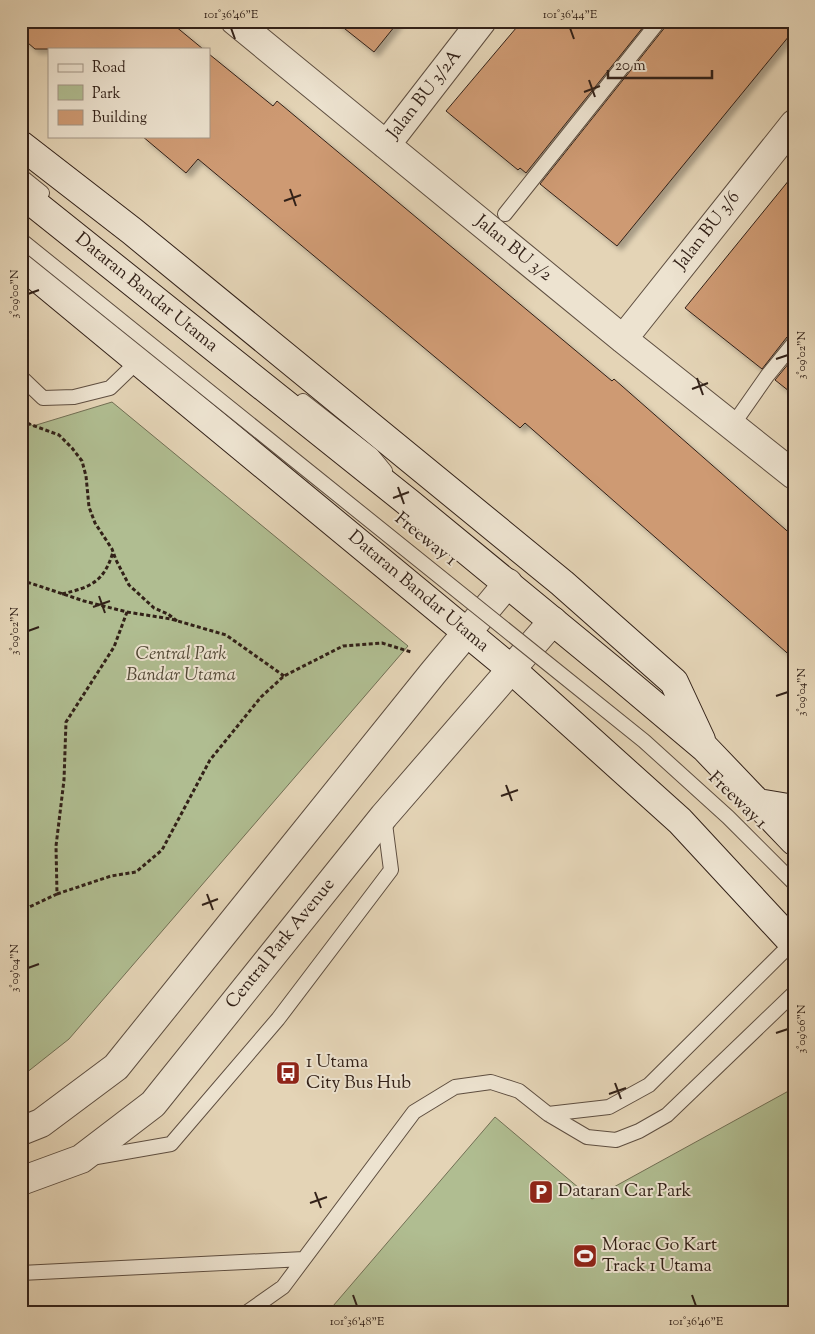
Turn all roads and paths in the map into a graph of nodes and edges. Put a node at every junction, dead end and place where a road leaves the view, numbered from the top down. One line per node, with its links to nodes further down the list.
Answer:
1 (482, 21): 6 (main road, Jalan BU 3/2A)
2 (659, 21): 9 (lane)
3 (248, 25): 6 (main road, Jalan BU 3/2)
4 (794, 124): 12 (main road, Jalan BU 3/6)
5 (21, 145): 31 (main road)
6 (386, 145): 12 (main road, Jalan BU 3/2)
7 (21, 176): 19 (lane)
8 (21, 193): 19 (main road, Dataran Bandar Utama)
9 (505, 214)
10 (21, 240): 36 (lane, Freeway 1, bridge)
11 (21, 264): 14 (main road, Dataran Bandar Utama)
12 (623, 339): 17 (main road, Jalan BU 3/2)
13 (794, 343): 17 (lane)
14 (137, 362): 15 (lane); 27 (main road, Dataran Bandar Utama)
15 (21, 377)
16 (21, 421): 20 (path)
17 (732, 426): 18 (main road, Jalan BU 3/2)
18 (794, 475)
19 (409, 503): 22 (main road, Dataran Bandar Utama)
20 (113, 551): 23 (path); 26 (path)
21 (21, 580): 23 (path)
22 (508, 583): 25 (main road, Dataran Bandar Utama); 27 (main road)
23 (61, 594): 24 (path)
24 (127, 612): 26 (path); 37 (path)
25 (553, 620): 28 (main road, Central Park Avenue); 31 (main road, Dataran Bandar Utama)
26 (177, 621): 30 (path)
27 (468, 633): 28 (main road, Dataran Bandar Utama); 29 (main road)
28 (511, 669): 34 (main road, Central Park Avenue); 39 (main road, Dataran Bandar Utama)
29 (433, 674): 30 (path); 42 (main road)
30 (284, 676): 37 (path)
31 (705, 748): 32 (main road, Dataran Bandar Utama)
32 (758, 803): 33 (main road); 35 (main road, Dataran Bandar Utama)
33 (794, 809)
34 (384, 816): 43 (main road, Central Park Avenue); 43 (lane)
35 (794, 842)
36 (794, 883)
37 (57, 894): 38 (path)
38 (21, 911)
39 (793, 943): 41 (lane)
40 (794, 993): 41 (lane)
41 (548, 1114): 45 (lane)
42 (21, 1131)
43 (81, 1160): 44 (main road, Central Park Avenue)
44 (21, 1181)
45 (304, 1259): 46 (lane); 47 (lane)
46 (21, 1273)
47 (246, 1313)

